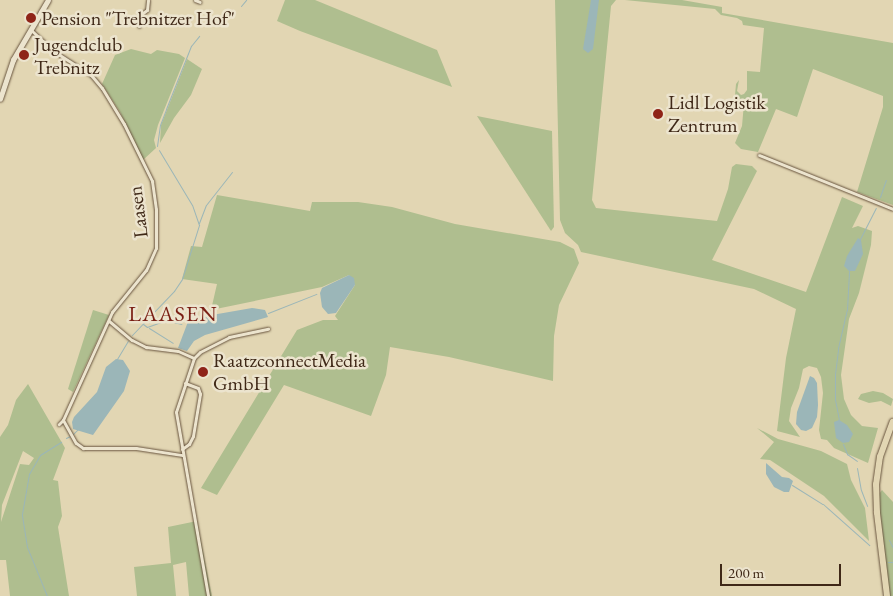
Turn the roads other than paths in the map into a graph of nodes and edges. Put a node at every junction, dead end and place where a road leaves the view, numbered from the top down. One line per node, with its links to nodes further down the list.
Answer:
1 (148, 0): 3 (street)
2 (46, 1): 4 (street)
3 (139, 26)
4 (31, 30): 5 (street); 8 (street, Laasen)
5 (0, 99)
6 (759, 155): 7 (street)
7 (893, 209)
8 (109, 321): 10 (street); 12 (street, Laasen)
9 (268, 330): 10 (street)
10 (194, 358): 11 (street)
11 (185, 383): 15 (street); 15 (street)
12 (63, 420): 14 (street, Laasen); 16 (street)
13 (893, 422): 18 (main road)
14 (59, 424)
15 (182, 449): 16 (street)
16 (182, 455): 17 (street)
17 (208, 596)
18 (887, 596)

